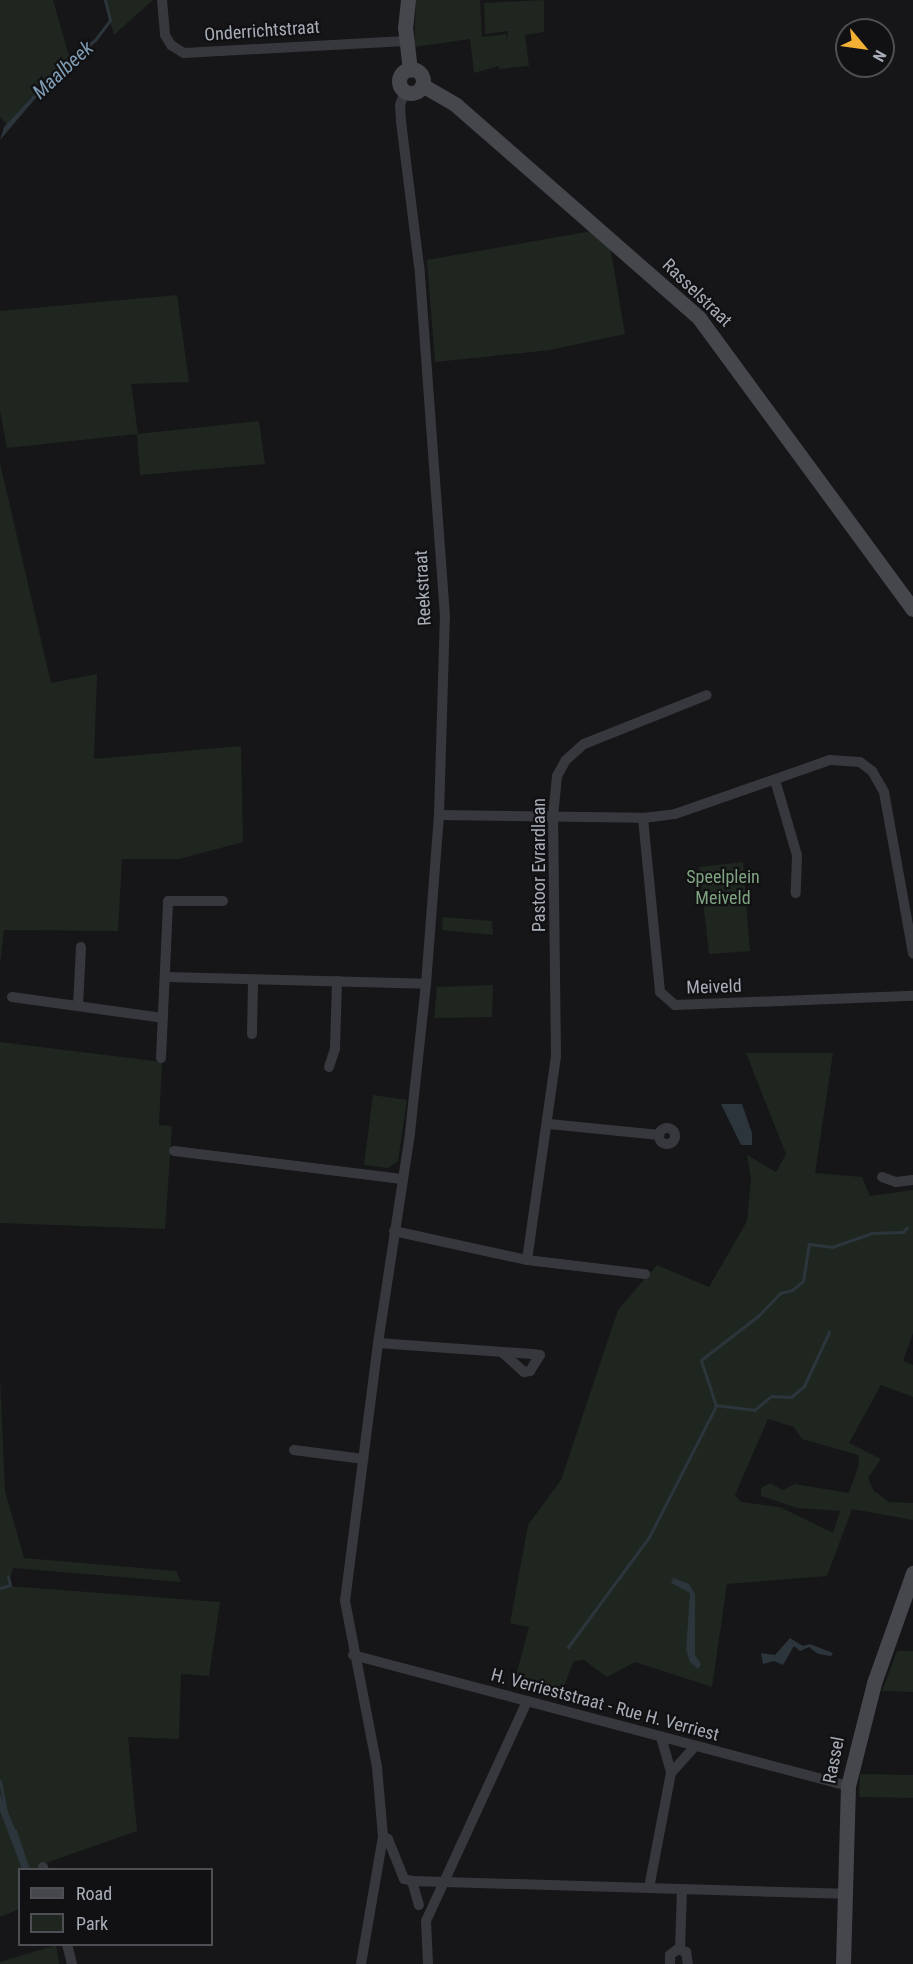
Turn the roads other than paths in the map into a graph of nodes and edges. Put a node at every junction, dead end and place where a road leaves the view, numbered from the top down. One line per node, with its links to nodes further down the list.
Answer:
1 (408, 0): 3 (street)
2 (161, 3): 3 (street, Onderrichtstraat)
3 (406, 41): 4 (street)
4 (410, 70): 5 (street); 6 (street, Reekstraat)
5 (422, 85): 6 (street); 7 (street, Rasselstraat)
6 (405, 91): 10 (street, Reekstraat)
7 (913, 609)
8 (707, 695): 11 (street, Pastoor Evrardlaan)
9 (775, 780): 12 (street); 13 (street); 16 (street)
10 (439, 815): 11 (street); 20 (street, Reekstraat)
11 (553, 817): 12 (street); 28 (street, Pastoor Evrardlaan)
12 (643, 818): 21 (street, Meiveld)
13 (796, 893)
14 (223, 901): 17 (street)
15 (81, 947): 23 (street)
16 (913, 953)
17 (166, 977): 18 (street); 24 (street)
18 (253, 980): 19 (street); 25 (street)
19 (337, 981): 20 (street); 27 (street)
20 (426, 984): 32 (street, Reekstraat)
21 (913, 996)
22 (12, 997): 23 (street)
23 (78, 1006): 24 (street)
24 (163, 1018): 26 (street)
25 (252, 1034)
26 (161, 1058)
27 (329, 1067)
28 (549, 1124): 29 (street); 35 (street, Pastoor Evrardlaan)
29 (659, 1135)
30 (174, 1151): 32 (street)
31 (882, 1177): 33 (street)
32 (402, 1179): 34 (street, Reekstraat)
33 (913, 1180)
34 (394, 1231): 35 (street); 37 (street, Reekstraat)
35 (528, 1260): 36 (street)
36 (645, 1274)
37 (378, 1343): 38 (street); 40 (street, Reekstraat)
38 (502, 1352)
39 (294, 1450): 40 (street)
40 (363, 1459): 42 (street, Reekstraat)
41 (913, 1573): 47 (street, Rassel)
42 (353, 1655): 43 (street, H. Verrieststraat - Rue H. Verriest); 48 (street, Reekstraat)
43 (527, 1701): 44 (street, H. Verrieststraat - Rue H. Verriest); 50 (street)
44 (661, 1737): 45 (street, H. Verrieststraat - Rue H. Verriest); 46 (street)
45 (696, 1746): 46 (street); 47 (street, H. Verrieststraat - Rue H. Verriest)
46 (671, 1773): 51 (street)
47 (848, 1786): 53 (street, Rassel)
48 (383, 1836): 49 (street); 58 (street)
49 (412, 1881): 50 (street); 54 (street)
50 (446, 1881): 51 (street); 59 (street)
51 (649, 1888): 52 (street)
52 (682, 1889): 53 (street); 56 (street)
53 (844, 1894): 62 (street, Rassel)
54 (419, 1905)
55 (68, 1946): 57 (street)
56 (680, 1949): 60 (street); 61 (street)
57 (72, 1964)
58 (362, 1964)
59 (428, 1964)
60 (670, 1964)
61 (688, 1964)
62 (843, 1964)

